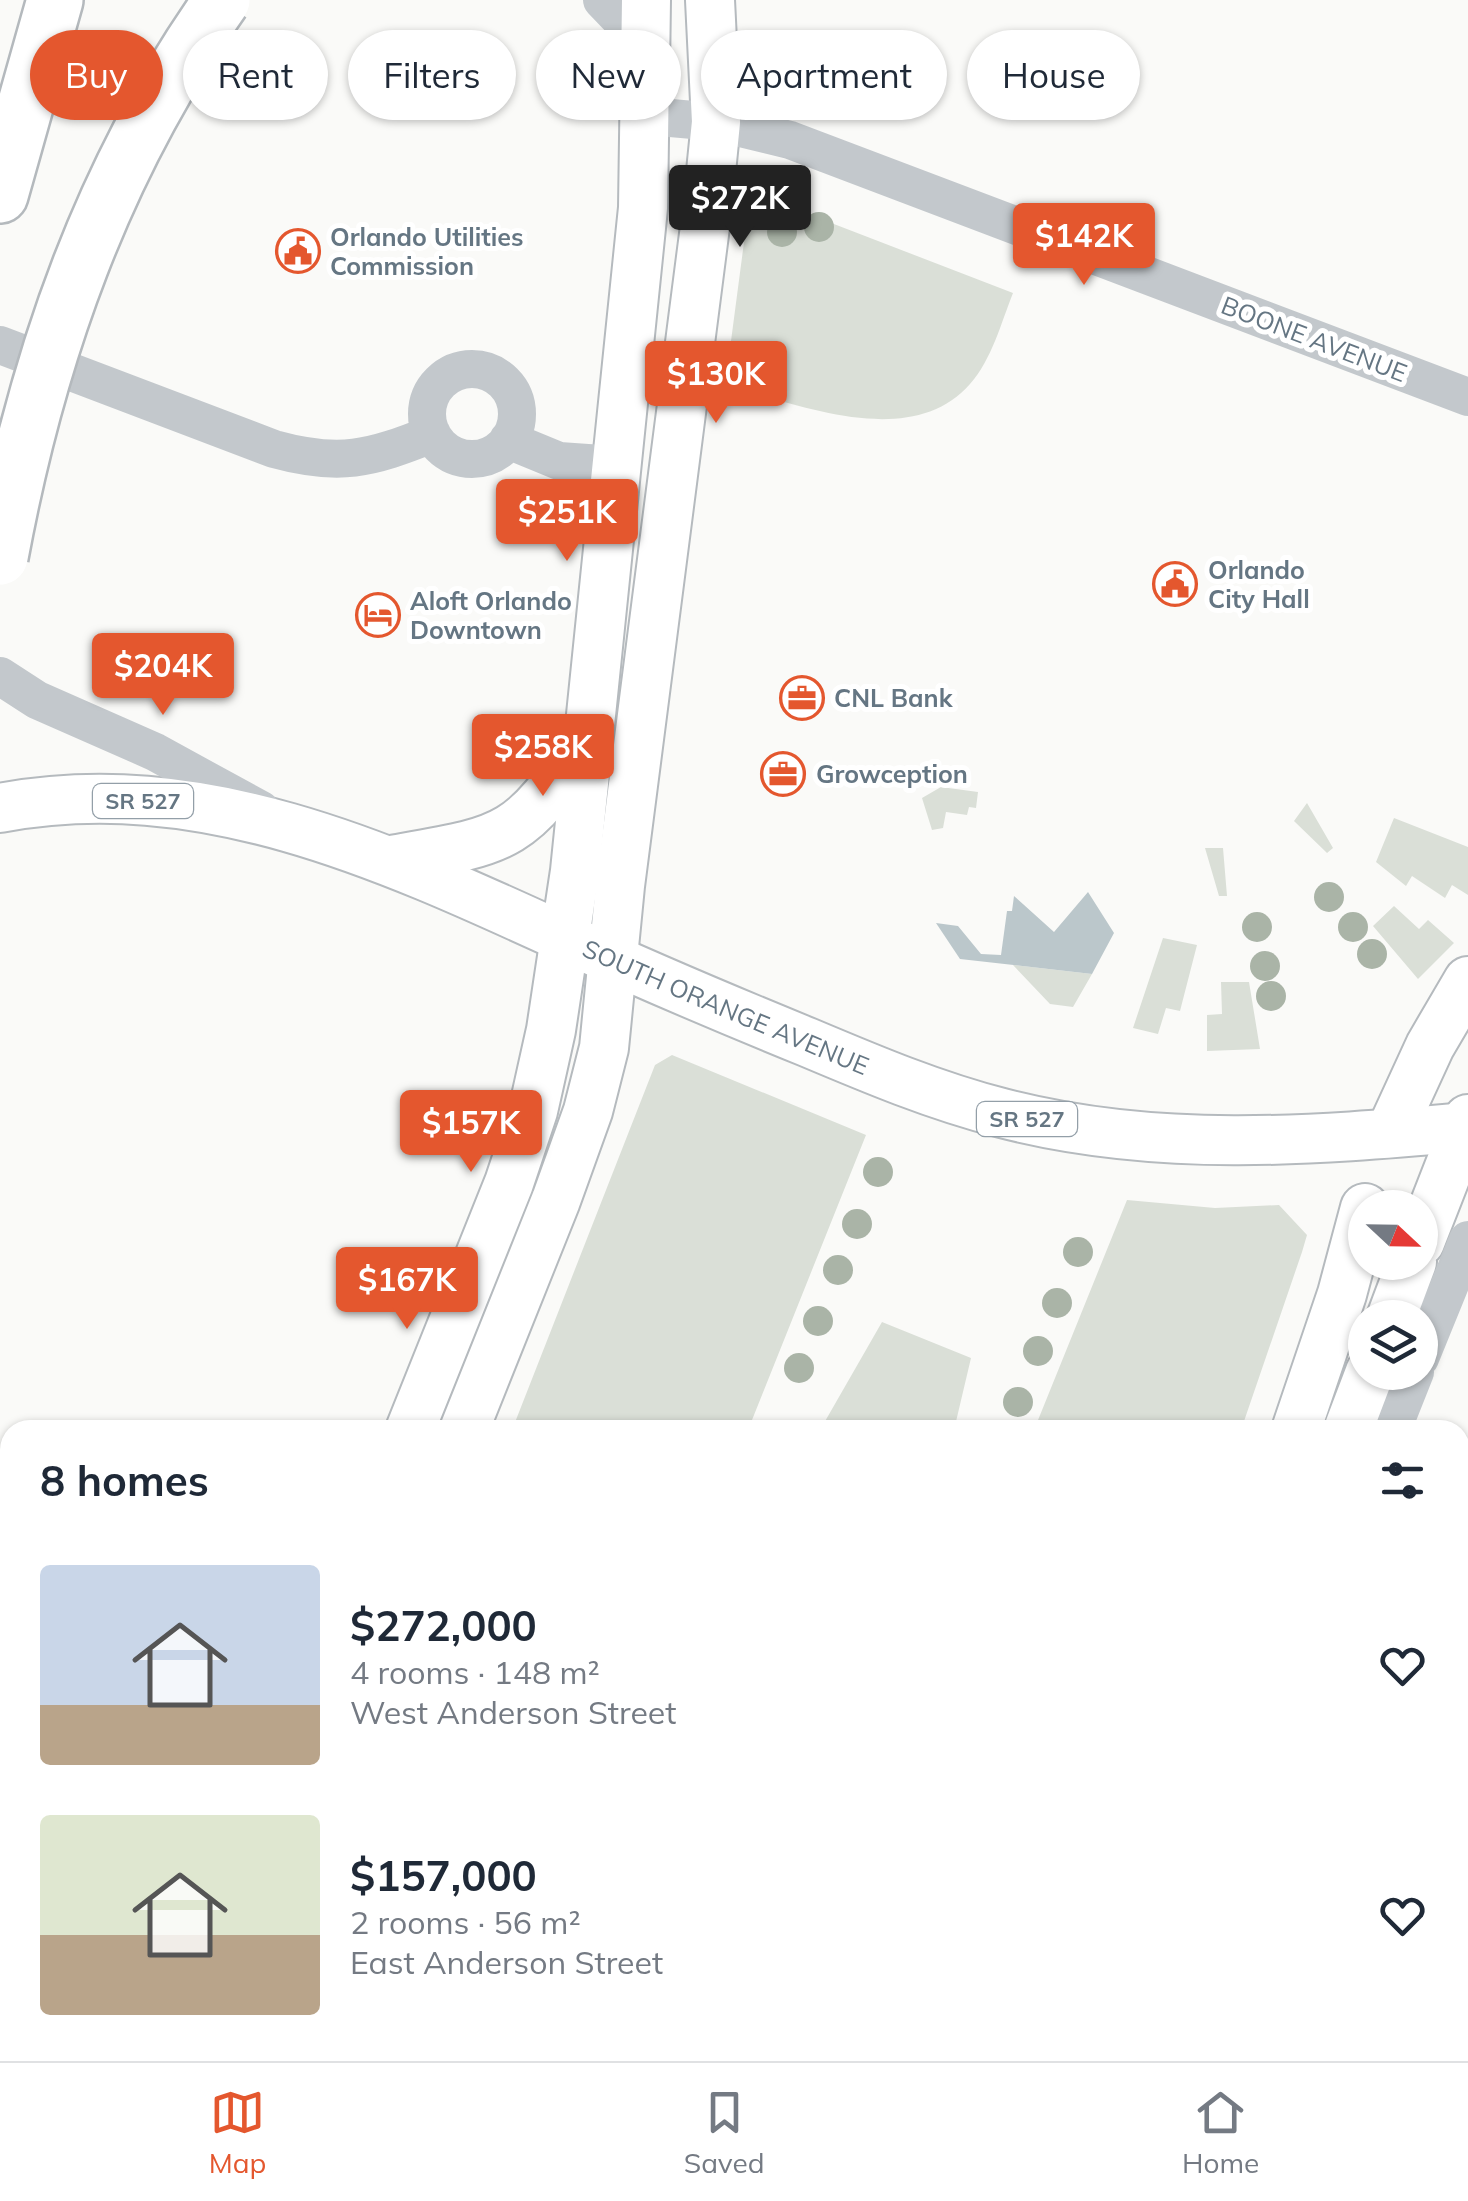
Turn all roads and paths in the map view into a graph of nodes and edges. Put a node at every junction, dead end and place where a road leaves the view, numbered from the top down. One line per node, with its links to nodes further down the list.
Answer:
1 (55, 0): 11 (highway)
2 (222, 0): 17 (highway, bridge)
3 (602, 0): 6 (street)
4 (646, 0): 7 (main road)
5 (710, 0): 10 (main road)
6 (631, 30)
7 (647, 30)
8 (681, 119): 10 (street, BOONE AVENUE)
9 (648, 120): 16 (main road)
10 (716, 122): 13 (street, BOONE AVENUE); 24 (main road)
11 (0, 195)
12 (0, 345): 14 (street)
13 (1468, 397)
14 (432, 434): 15 (street); 15 (street)
15 (508, 440): 16 (street)
16 (616, 466): 19 (main road)
17 (0, 557)
18 (0, 676): 21 (street)
19 (589, 734): 22 (main road); 23 (main road)
20 (0, 808): 21 (main road, SOUTH ORANGE AVENUE / SR 527)
21 (285, 823): 22 (main road, SOUTH ORANGE AVENUE / SR 527)
22 (392, 860): 23 (main road, SOUTH ORANGE AVENUE / SR 527)
23 (565, 938): 24 (main road, SOUTH ORANGE AVENUE / SR 527); 36 (main road)
24 (614, 960): 28 (main road, SOUTH ORANGE AVENUE / SR 527); 37 (main road)
25 (1468, 981): 27 (main road)
26 (1467, 1124): 27 (main road, SOUTH ORANGE AVENUE / SR 527); 30 (main road)
27 (1390, 1133): 28 (main road, SOUTH ORANGE AVENUE / SR 527)
28 (1303, 1139): 29 (main road)
29 (1362, 1190)
30 (1438, 1197)
31 (1468, 1240): 33 (street)
32 (1348, 1272): 38 (main road)
33 (1438, 1314)
34 (1363, 1390): 39 (main road)
35 (1407, 1390): 40 (street)
36 (414, 1420)
37 (468, 1420)
38 (1299, 1420)
39 (1352, 1420)
40 (1396, 1420)

